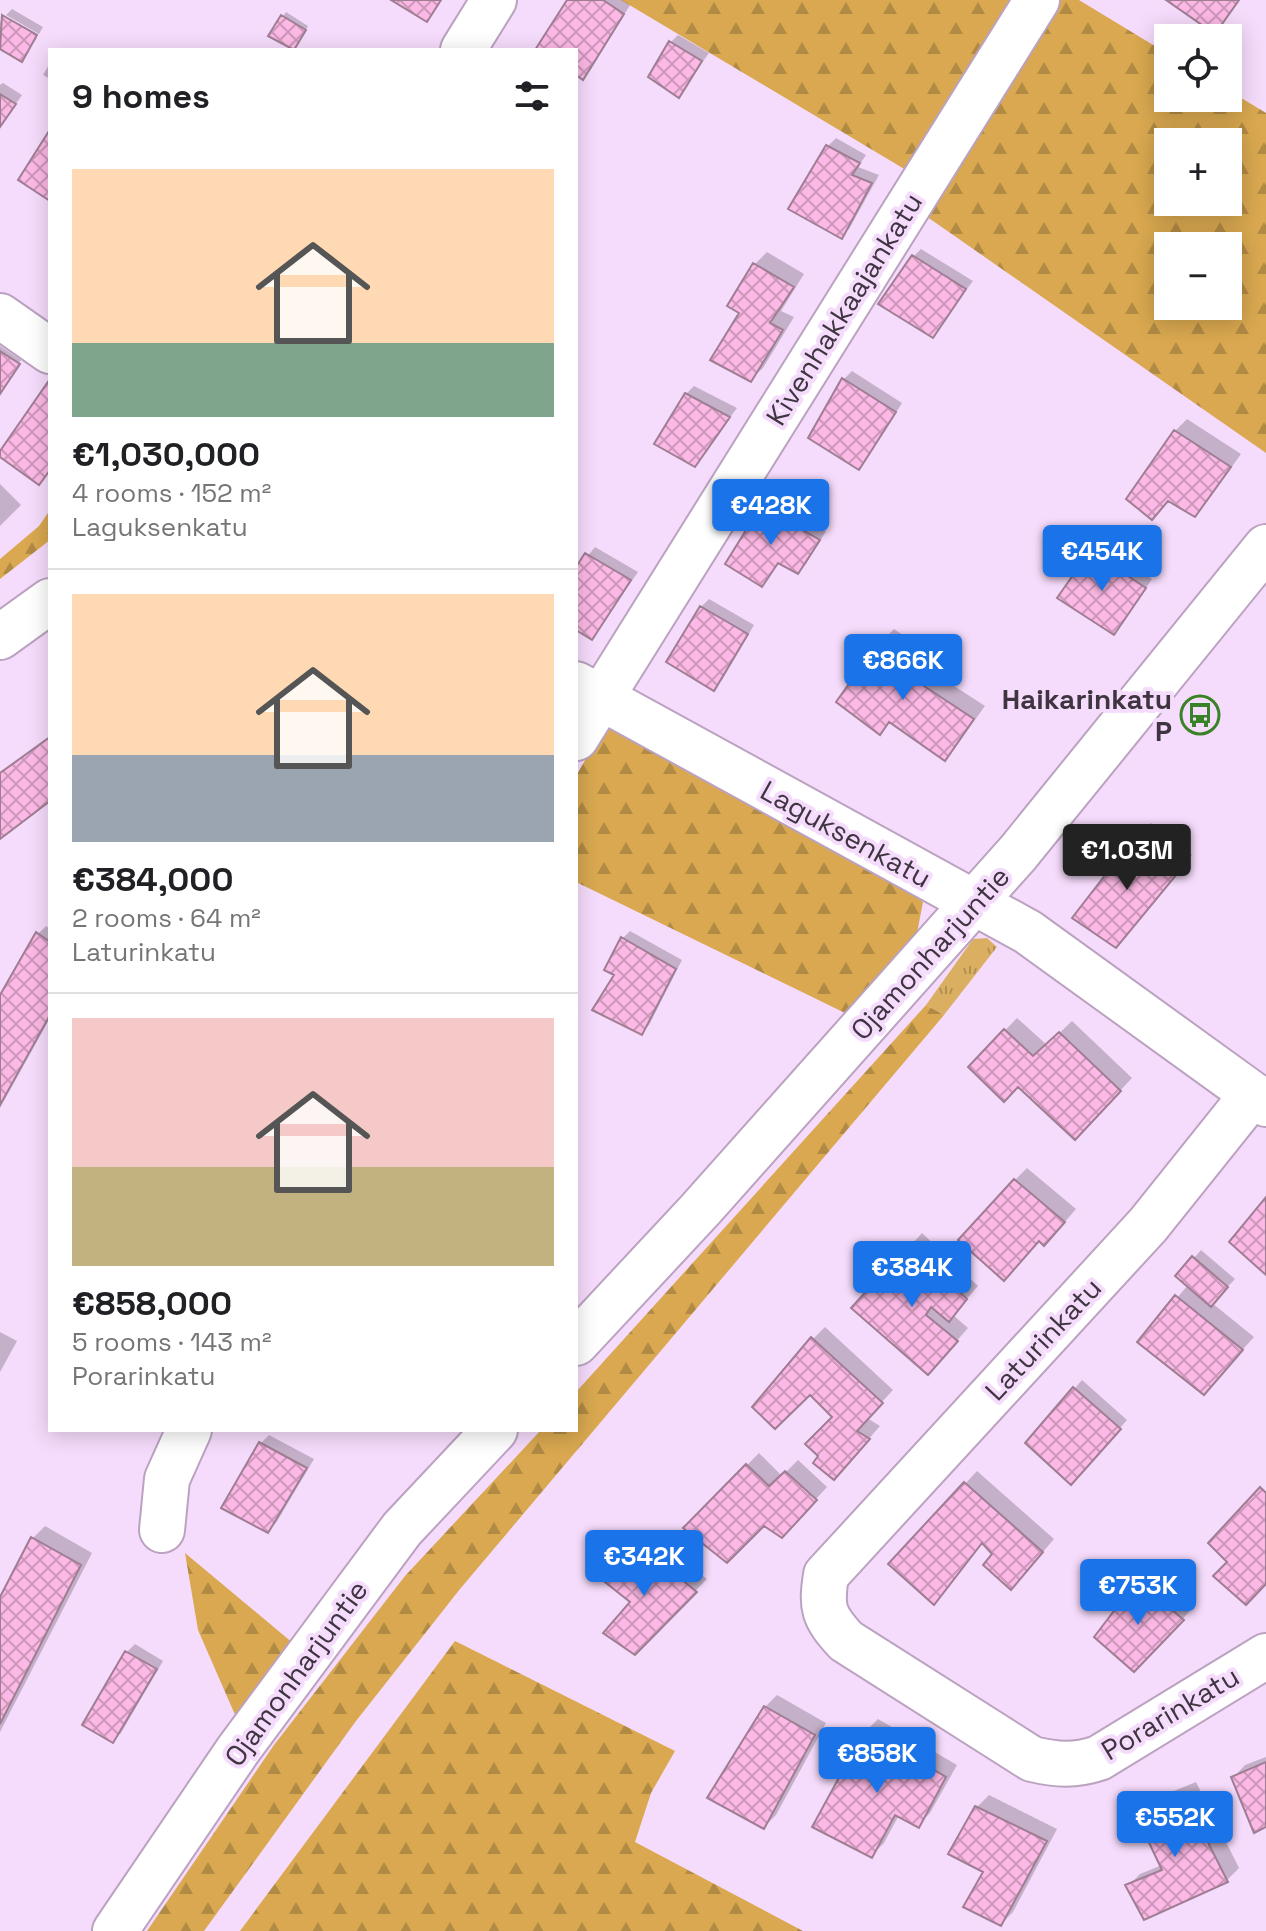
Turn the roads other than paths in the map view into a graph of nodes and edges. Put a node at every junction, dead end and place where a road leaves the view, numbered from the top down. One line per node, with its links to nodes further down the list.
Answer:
1 (494, 0): 3 (street)
2 (1037, 0): 9 (street, Kivenhakkaajankatu)
3 (464, 48)
4 (0, 316): 5 (street)
5 (48, 350)
6 (1266, 547): 11 (street, Ojamonharjuntie)
7 (48, 602): 8 (street)
8 (0, 637)
9 (588, 691): 10 (street, Kivenhakkaajankatu); 11 (street, Laguksenkatu)
10 (578, 730)
11 (974, 904): 12 (street, Laguksenkatu); 13 (street, Ojamonharjuntie)
12 (1259, 1100): 17 (street, Laturinkatu)
13 (578, 1341)
14 (188, 1432): 16 (street)
15 (493, 1432): 19 (street, Ojamonharjuntie)
16 (162, 1530)
17 (826, 1575): 18 (street, Porarinkatu)
18 (1266, 1656)
19 (115, 1931)

